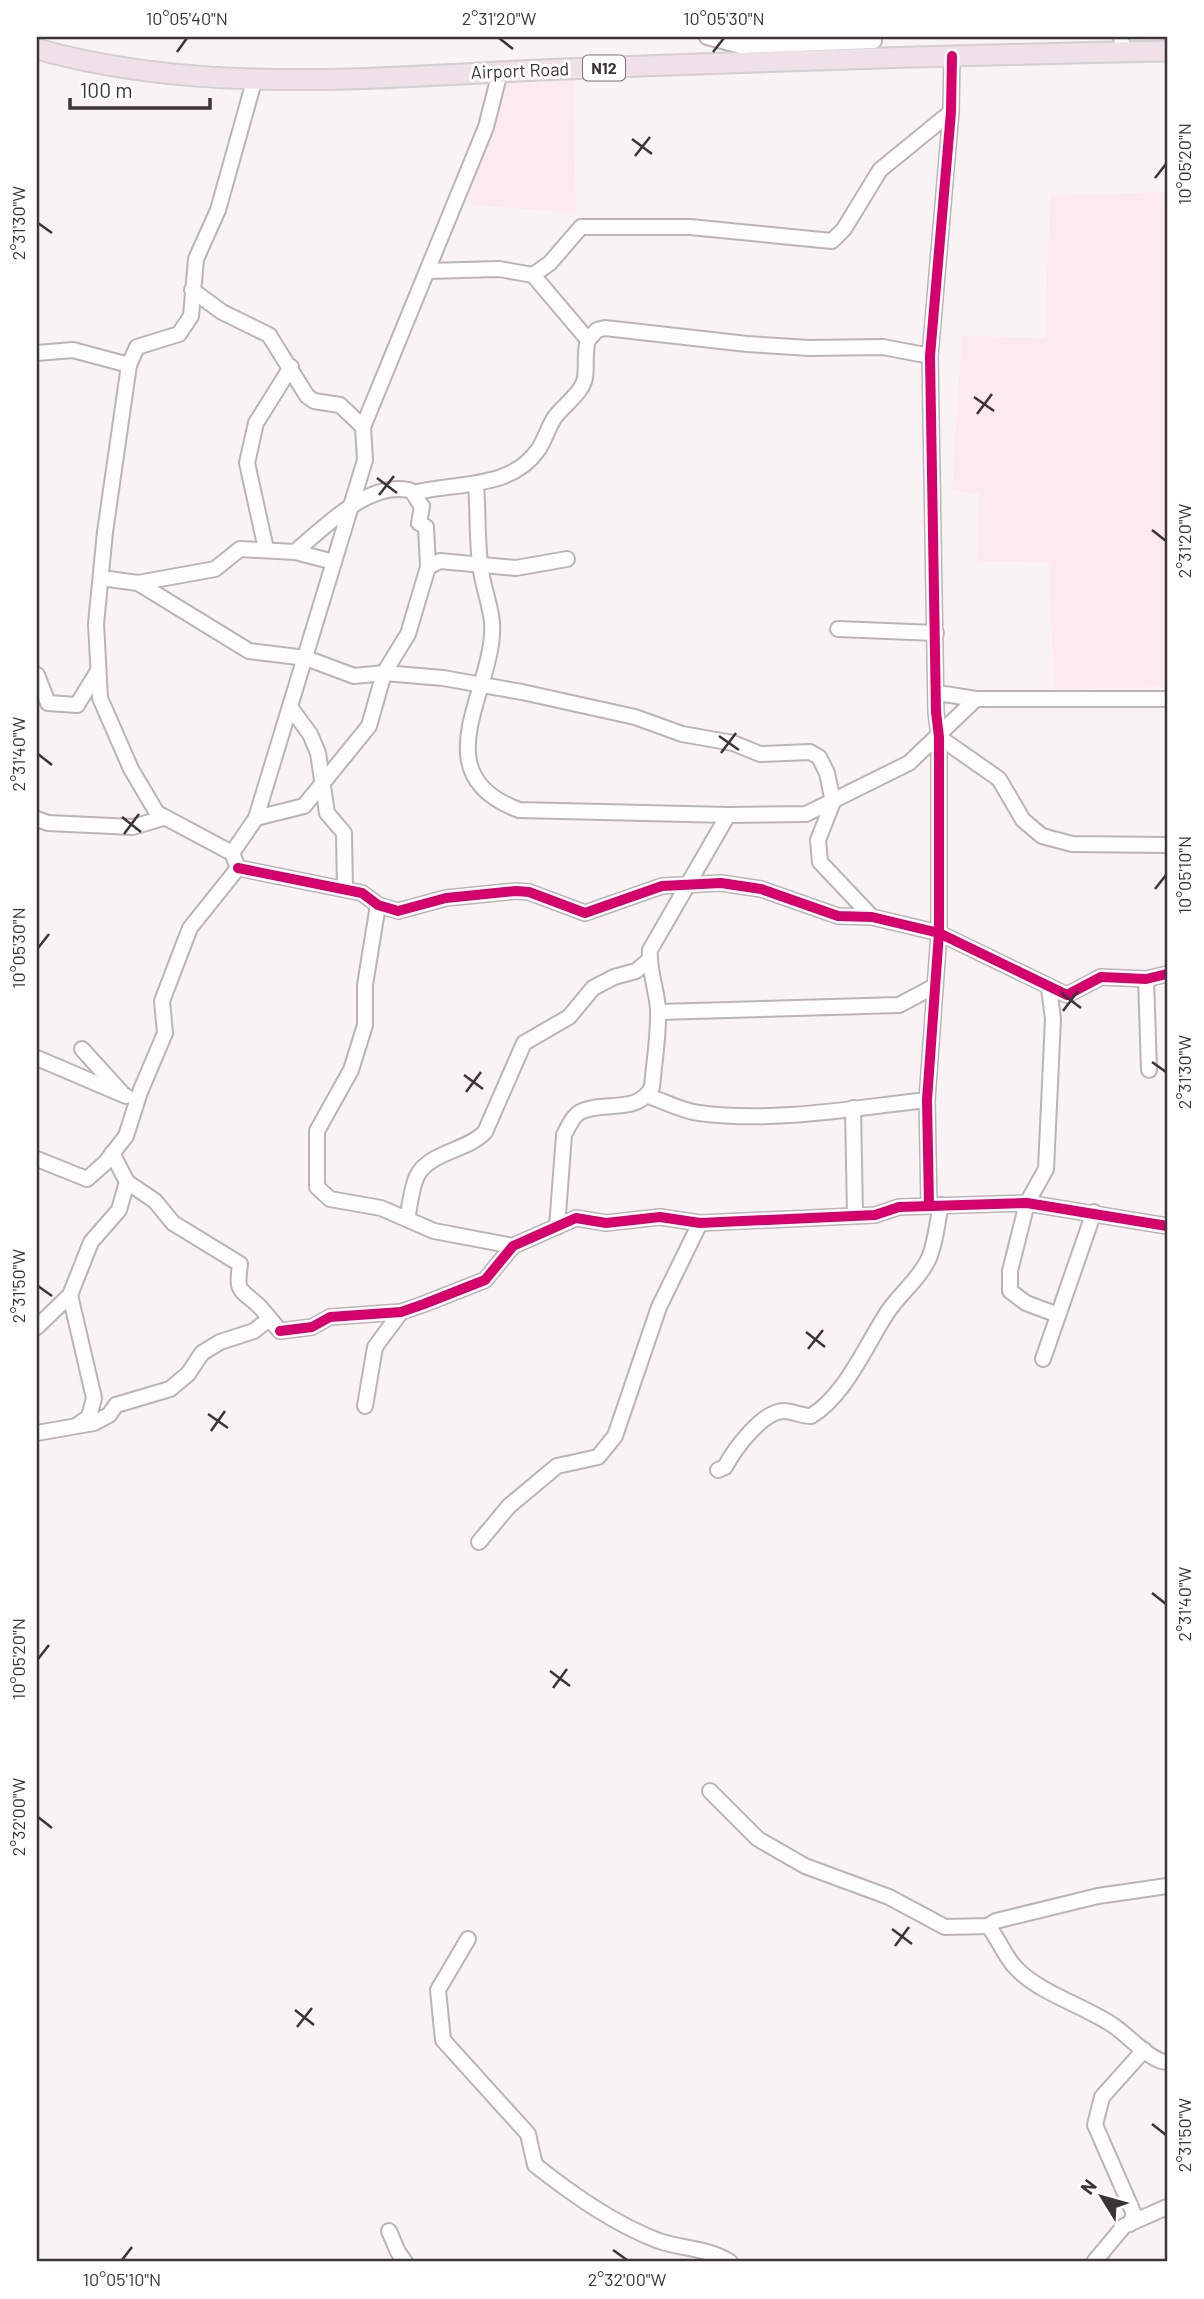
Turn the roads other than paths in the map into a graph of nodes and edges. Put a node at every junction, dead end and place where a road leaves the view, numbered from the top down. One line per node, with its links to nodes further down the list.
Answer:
1 (706, 37): 3 (street); 7 (street)
2 (1122, 44): 5 (highway, Airport Road / N12); 6 (highway, Airport Road / N12)
3 (874, 45): 6 (highway, Airport Road / N12); 7 (highway, Airport Road / N12)
4 (40, 49): 9 (highway, Airport Road / N12)
5 (1167, 51)
6 (952, 56): 10 (street)
7 (708, 64): 8 (highway, Airport Road / N12)
8 (500, 72): 9 (highway, Airport Road / N12); 11 (street)
9 (255, 78): 13 (street)
10 (951, 112): 12 (street); 16 (street)
11 (427, 271): 12 (street); 19 (street)
12 (533, 275): 14 (street)
13 (192, 290): 17 (street); 18 (street)
14 (588, 340): 16 (street); 20 (street)
15 (37, 353): 17 (street)
16 (930, 356): 32 (street)
17 (129, 365): 29 (street)
18 (290, 367): 19 (street); 23 (street)
19 (363, 427): 22 (street)
20 (476, 484): 21 (street); 28 (street)
21 (413, 493): 22 (street); 27 (street)
22 (352, 504): 24 (street); 26 (street)
23 (266, 549): 24 (street); 30 (street)
24 (295, 552): 26 (street)
25 (567, 559): 28 (street)
26 (334, 562): 33 (street)
27 (428, 567): 28 (street); 35 (street)
28 (480, 567): 37 (street)
29 (101, 578): 30 (street); 34 (street)
30 (138, 583): 33 (street)
31 (838, 629): 32 (street)
32 (936, 633): 38 (street)
33 (306, 658): 35 (street); 41 (street)
34 (99, 670): 36 (street); 46 (street)
35 (384, 673): 37 (street); 43 (street)
36 (37, 675)
37 (480, 687): 44 (street); 45 (street)
38 (938, 693): 39 (street); 42 (street)
39 (976, 699): 40 (street); 42 (street)
40 (1167, 699)
41 (290, 707): 43 (street); 47 (street)
42 (939, 737): 44 (street); 49 (street); 56 (street)
43 (321, 788): 47 (street); 53 (street)
44 (833, 802): 45 (street); 55 (street)
45 (728, 816): 52 (street)
46 (163, 818): 48 (street); 50 (street)
47 (256, 818): 50 (street)
48 (37, 819)
49 (1167, 845)
50 (232, 853): 51 (street)
51 (238, 868): 53 (street); 68 (street)
52 (688, 886): 54 (street); 55 (street); 57 (street)
53 (345, 889): 54 (street)
54 (378, 905): 77 (street)
55 (872, 917): 56 (street)
56 (939, 933): 60 (street); 61 (street)
57 (649, 960): 62 (street); 77 (street)
58 (1167, 974): 59 (street)
59 (1146, 979): 61 (street); 65 (street)
60 (935, 986): 62 (street); 67 (street)
61 (1049, 988): 73 (street)
62 (658, 1012): 66 (street)
63 (82, 1049): 68 (street)
64 (37, 1058): 68 (street)
65 (1149, 1070)
66 (648, 1096): 69 (street); 80 (street)
67 (927, 1100): 69 (street); 74 (street)
68 (131, 1101): 70 (street)
69 (853, 1108): 76 (street)
70 (112, 1153): 71 (street); 72 (street)
71 (37, 1159)
72 (127, 1182): 82 (street); 86 (street)
73 (1027, 1203): 74 (street); 75 (street); 84 (street)
74 (935, 1205): 76 (street); 91 (street)
75 (1094, 1212): 79 (street); 84 (street)
76 (855, 1215): 78 (street)
77 (407, 1219): 81 (street)
78 (700, 1223): 80 (street); 92 (street)
79 (1167, 1226)
80 (557, 1227): 81 (street)
81 (513, 1246): 83 (street)
82 (70, 1295): 85 (street); 89 (street)
83 (401, 1312): 86 (street); 88 (street)
84 (1058, 1315): 87 (street)
85 (37, 1327)
86 (280, 1331): 89 (street)
87 (1043, 1359)
88 (365, 1406)
89 (75, 1427): 90 (street)
90 (37, 1433)
91 (718, 1470)
92 (479, 1542)
93 (710, 1791): 95 (street)
94 (1167, 1886): 95 (street)
95 (988, 1926): 97 (street)
96 (468, 1939): 103 (street)
97 (1144, 2050): 98 (street); 100 (street)
98 (1167, 2062)
99 (1167, 2207): 100 (street)
100 (1130, 2224): 104 (street)
101 (389, 2231): 102 (street)
102 (405, 2262)
103 (730, 2262)
104 (1094, 2262)

